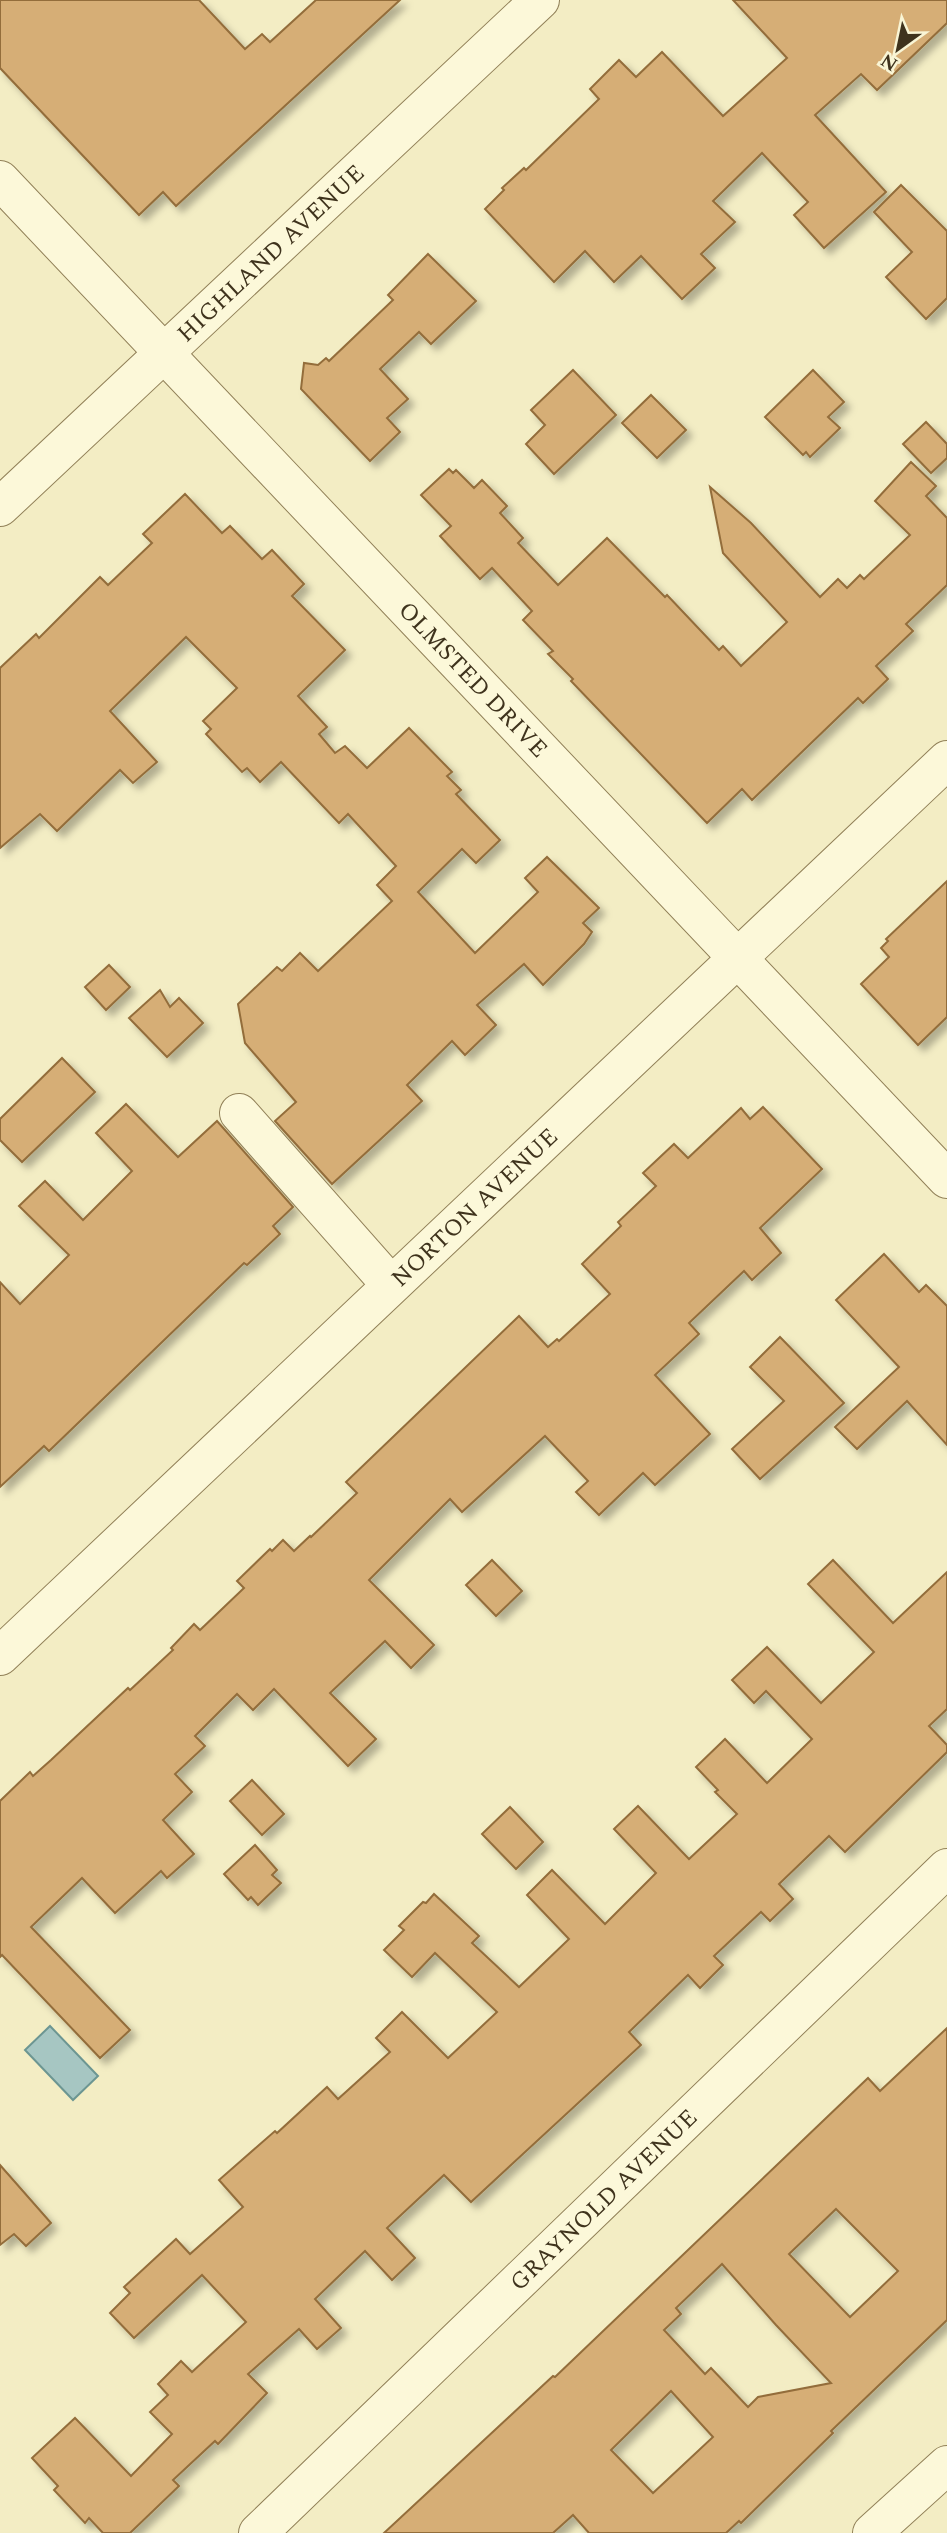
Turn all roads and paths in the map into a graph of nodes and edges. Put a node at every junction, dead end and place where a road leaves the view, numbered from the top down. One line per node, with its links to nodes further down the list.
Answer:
1 (540, 0): 3 (street, HIGHLAND AVENUE)
2 (0, 180): 3 (street, OLMSTED DRIVE)
3 (163, 352): 4 (street, HIGHLAND AVENUE); 6 (street, OLMSTED DRIVE)
4 (0, 507)
5 (947, 760): 6 (street, NORTON AVENUE)
6 (737, 957): 8 (street, OLMSTED DRIVE); 9 (street, NORTON AVENUE)
7 (239, 1113): 9 (street)
8 (947, 1179)
9 (391, 1285): 10 (street, NORTON AVENUE)
10 (0, 1656)
11 (947, 1868): 13 (street, GRAYNOLD AVENUE)
12 (947, 2465): 14 (street)
13 (258, 2533)
14 (872, 2533)

